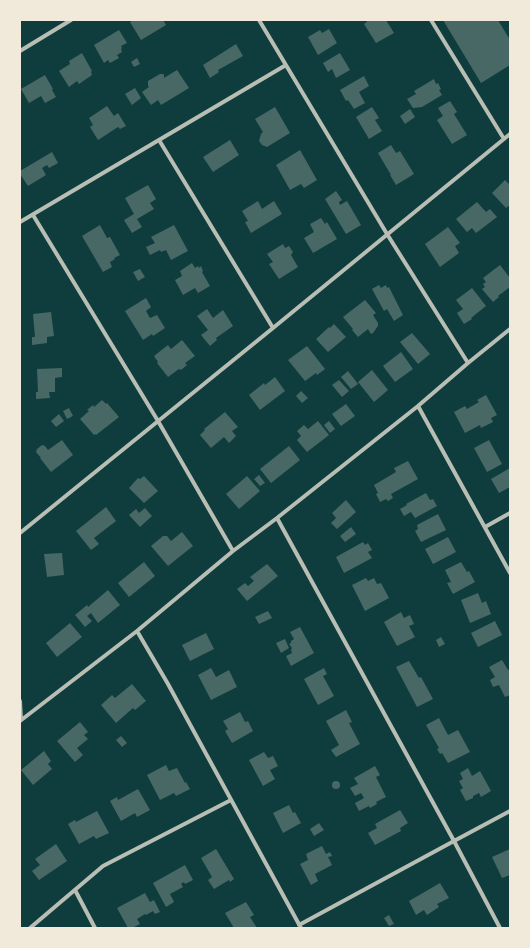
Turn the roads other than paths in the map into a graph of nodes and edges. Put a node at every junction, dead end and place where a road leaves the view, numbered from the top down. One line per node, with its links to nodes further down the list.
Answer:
1 (71, 20): 4 (street)
2 (259, 20): 5 (street)
3 (431, 20): 7 (street)
4 (20, 51)
5 (286, 65): 8 (street); 11 (street)
6 (510, 134): 7 (street)
7 (504, 139): 11 (street)
8 (160, 140): 9 (street); 12 (street)
9 (33, 215): 10 (street); 16 (street)
10 (20, 222)
11 (387, 234): 12 (street); 14 (street)
12 (273, 328): 16 (street)
13 (510, 329): 14 (street)
14 (468, 363): 15 (street)
15 (418, 406): 18 (street); 19 (street)
16 (158, 421): 20 (street); 21 (street)
17 (510, 513): 19 (street)
18 (277, 518): 21 (street); 28 (street)
19 (485, 527): 22 (street)
20 (20, 533)
21 (233, 551): 23 (street)
22 (510, 573)
23 (137, 631): 25 (street); 26 (street)
24 (20, 701): 25 (street)
25 (21, 721)
26 (231, 800): 29 (street); 30 (street)
27 (510, 812): 28 (street)
28 (454, 841): 30 (street); 33 (street)
29 (75, 890): 31 (street); 32 (street)
30 (300, 926)
31 (30, 928)
32 (95, 928)
33 (500, 928)

